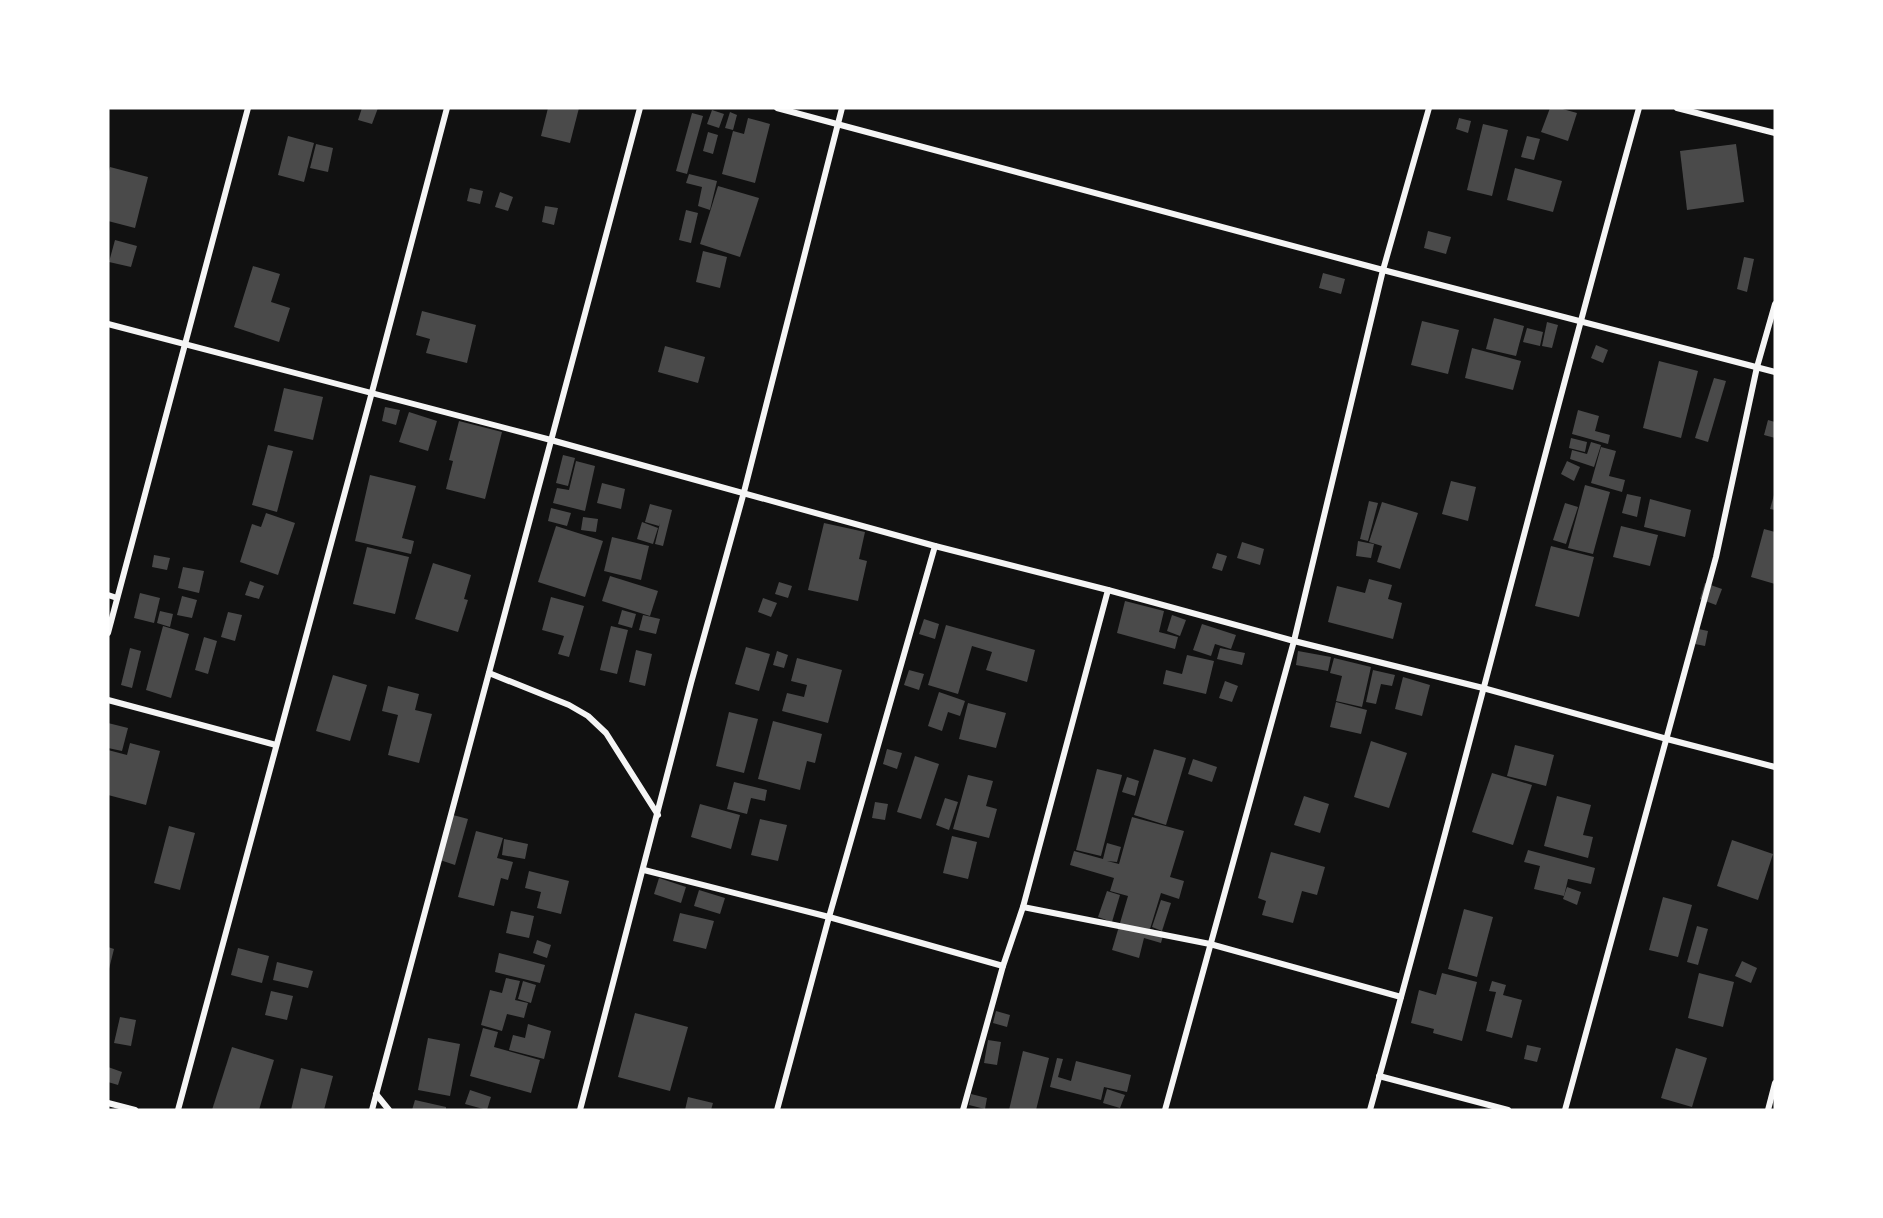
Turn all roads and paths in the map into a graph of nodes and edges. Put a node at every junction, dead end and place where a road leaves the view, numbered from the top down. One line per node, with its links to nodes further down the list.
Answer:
1 (248, 108): 15 (street)
2 (447, 108): 18 (street)
3 (639, 108): 19 (street)
4 (777, 108): 9 (street)
5 (842, 108): 9 (street)
6 (1429, 108): 11 (street)
7 (1639, 108): 13 (street)
8 (1677, 108): 10 (street)
9 (838, 124): 11 (street); 20 (street)
10 (1775, 133)
11 (1383, 270): 13 (street); 26 (street)
12 (1775, 304): 16 (street)
13 (1580, 322): 16 (street); 28 (street)
14 (108, 324): 15 (street)
15 (185, 346): 18 (street); 24 (street)
16 (1757, 367): 17 (street); 30 (street)
17 (1775, 372)
18 (372, 392): 19 (street); 31 (street)
19 (551, 440): 20 (street); 27 (street)
20 (744, 492): 21 (street); 33 (street)
21 (935, 546): 22 (street); 36 (street)
22 (1108, 590): 26 (street); 35 (street)
23 (108, 595): 24 (street)
24 (117, 598): 25 (street)
25 (108, 633)
26 (1293, 641): 28 (street); 37 (street)
27 (489, 673): 33 (street); 42 (street)
28 (1483, 688): 30 (street); 39 (street)
29 (108, 700): 31 (street)
30 (1667, 740): 32 (street); 54 (street)
31 (276, 745): 45 (street)
32 (1775, 767)
33 (658, 815): 34 (street)
34 (644, 870): 36 (street); 48 (street)
35 (1023, 907): 37 (street); 38 (street)
36 (829, 917): 38 (street); 49 (street)
37 (1210, 944): 39 (street); 51 (street)
38 (1003, 966): 50 (street)
39 (1401, 997): 40 (street)
40 (1379, 1076): 52 (street); 53 (street)
41 (1775, 1083): 55 (street)
42 (376, 1094): 46 (street); 47 (street)
43 (108, 1103): 44 (street)
44 (135, 1110)
45 (178, 1110)
46 (372, 1110)
47 (389, 1110)
48 (580, 1110)
49 (777, 1110)
50 (963, 1110)
51 (1165, 1110)
52 (1370, 1110)
53 (1508, 1110)
54 (1565, 1110)
55 (1768, 1110)

